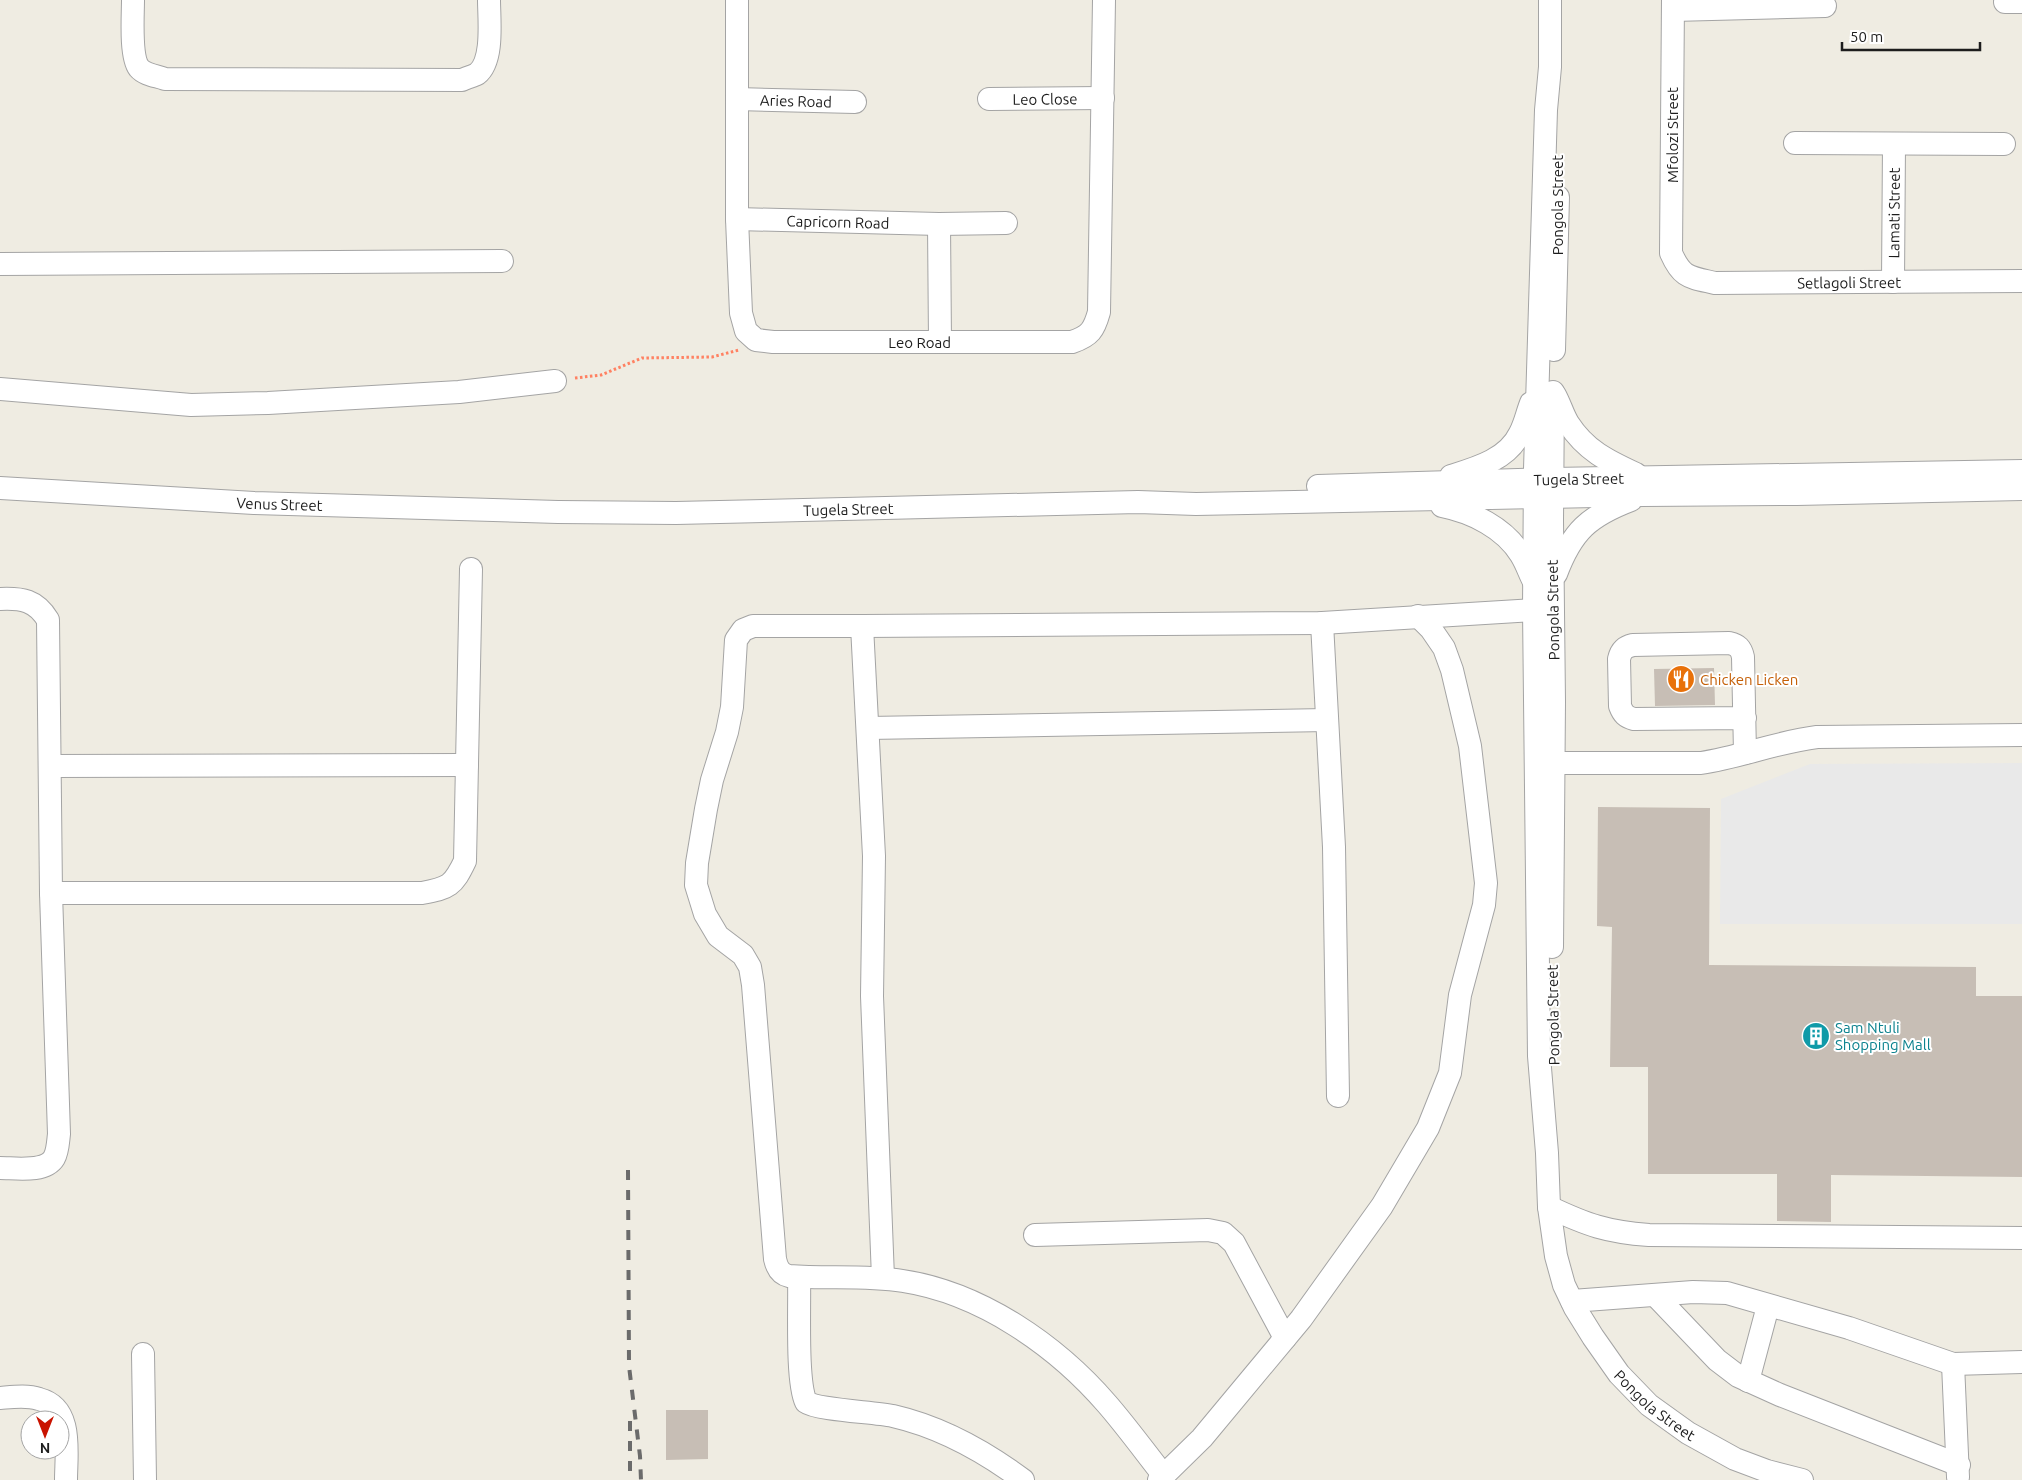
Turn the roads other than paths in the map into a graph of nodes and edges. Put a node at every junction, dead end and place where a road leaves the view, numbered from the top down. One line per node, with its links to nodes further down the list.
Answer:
1 (133, 0): 2 (street)
2 (489, 0)
3 (737, 0): 10 (street)
4 (1104, 0): 9 (street, Leo Road)
5 (1550, 0): 25 (street, Pongola Street)
6 (1673, 5): 7 (street); 20 (street, Mfolozi Street)
7 (1825, 6)
8 (989, 98): 9 (street, Leo Close)
9 (1103, 98): 23 (street, Leo Road)
10 (737, 99): 11 (street, Aries Road); 15 (street)
11 (855, 102)
12 (1795, 143): 13 (street)
13 (1894, 144): 14 (street); 22 (street, Lamati Street)
14 (2004, 144)
15 (737, 219): 16 (street, Capricorn Road); 23 (street, Leo Road)
16 (939, 224): 17 (street, Capricorn Road); 23 (street)
17 (1006, 224)
18 (502, 261): 19 (street)
19 (0, 264)
20 (1678, 269): 22 (street, Setlagoli Street)
21 (2022, 281): 22 (street, Setlagoli Street)
22 (1893, 282)
23 (940, 342)
24 (554, 381): 26 (street)
25 (1545, 388): 28 (street); 30 (street, Pongola Street); 32 (street)
26 (0, 390)
27 (2022, 471): 28 (street, Tugela Street)
28 (1644, 486): 30 (street, Tugela Street); 31 (street, Tugela Street); 35 (street)
29 (0, 488): 33 (street, Venus Street)
30 (1544, 489): 32 (street, Tugela Street); 35 (street, Pongola Street)
31 (2022, 489)
32 (1420, 492): 33 (street, Tugela Street); 35 (street)
33 (558, 512)
34 (471, 570): 47 (street)
35 (1543, 584): 37 (street, Pongola Street); 46 (street, Pongola Street)
36 (0, 599): 48 (street)
37 (1534, 610): 38 (street); 46 (street, Pongola Street)
38 (1418, 616): 39 (street); 60 (street)
39 (1322, 623): 40 (street); 42 (street)
40 (862, 626): 43 (street); 55 (street)
41 (1744, 718): 41 (street); 45 (street)
42 (1327, 720): 43 (street); 50 (street)
43 (868, 728): 56 (street)
44 (2022, 735): 45 (street)
45 (1745, 753): 46 (street)
46 (1544, 763): 52 (street, Pongola Street)
47 (467, 764): 48 (street); 49 (street)
48 (50, 766): 49 (street)
49 (51, 893): 51 (street)
50 (1338, 1096)
51 (0, 1168)
52 (1549, 1207): 54 (street); 58 (street, Pongola Street)
53 (1034, 1234): 60 (street)
54 (2022, 1238)
55 (800, 1277): 56 (street); 70 (street)
56 (883, 1278): 67 (street)
57 (1655, 1295): 58 (street); 59 (street); 64 (street)
58 (1572, 1301): 71 (street, Pongola Street)
59 (1768, 1306): 63 (street); 64 (street)
60 (1285, 1338): 67 (street)
61 (143, 1354): 69 (street)
62 (2022, 1362): 63 (street)
63 (1953, 1364): 66 (street)
64 (1748, 1381): 66 (street)
65 (0, 1398): 68 (street)
66 (1958, 1472)
67 (1162, 1478)
68 (66, 1480)
69 (145, 1480)
70 (1023, 1480)
71 (1802, 1480)

